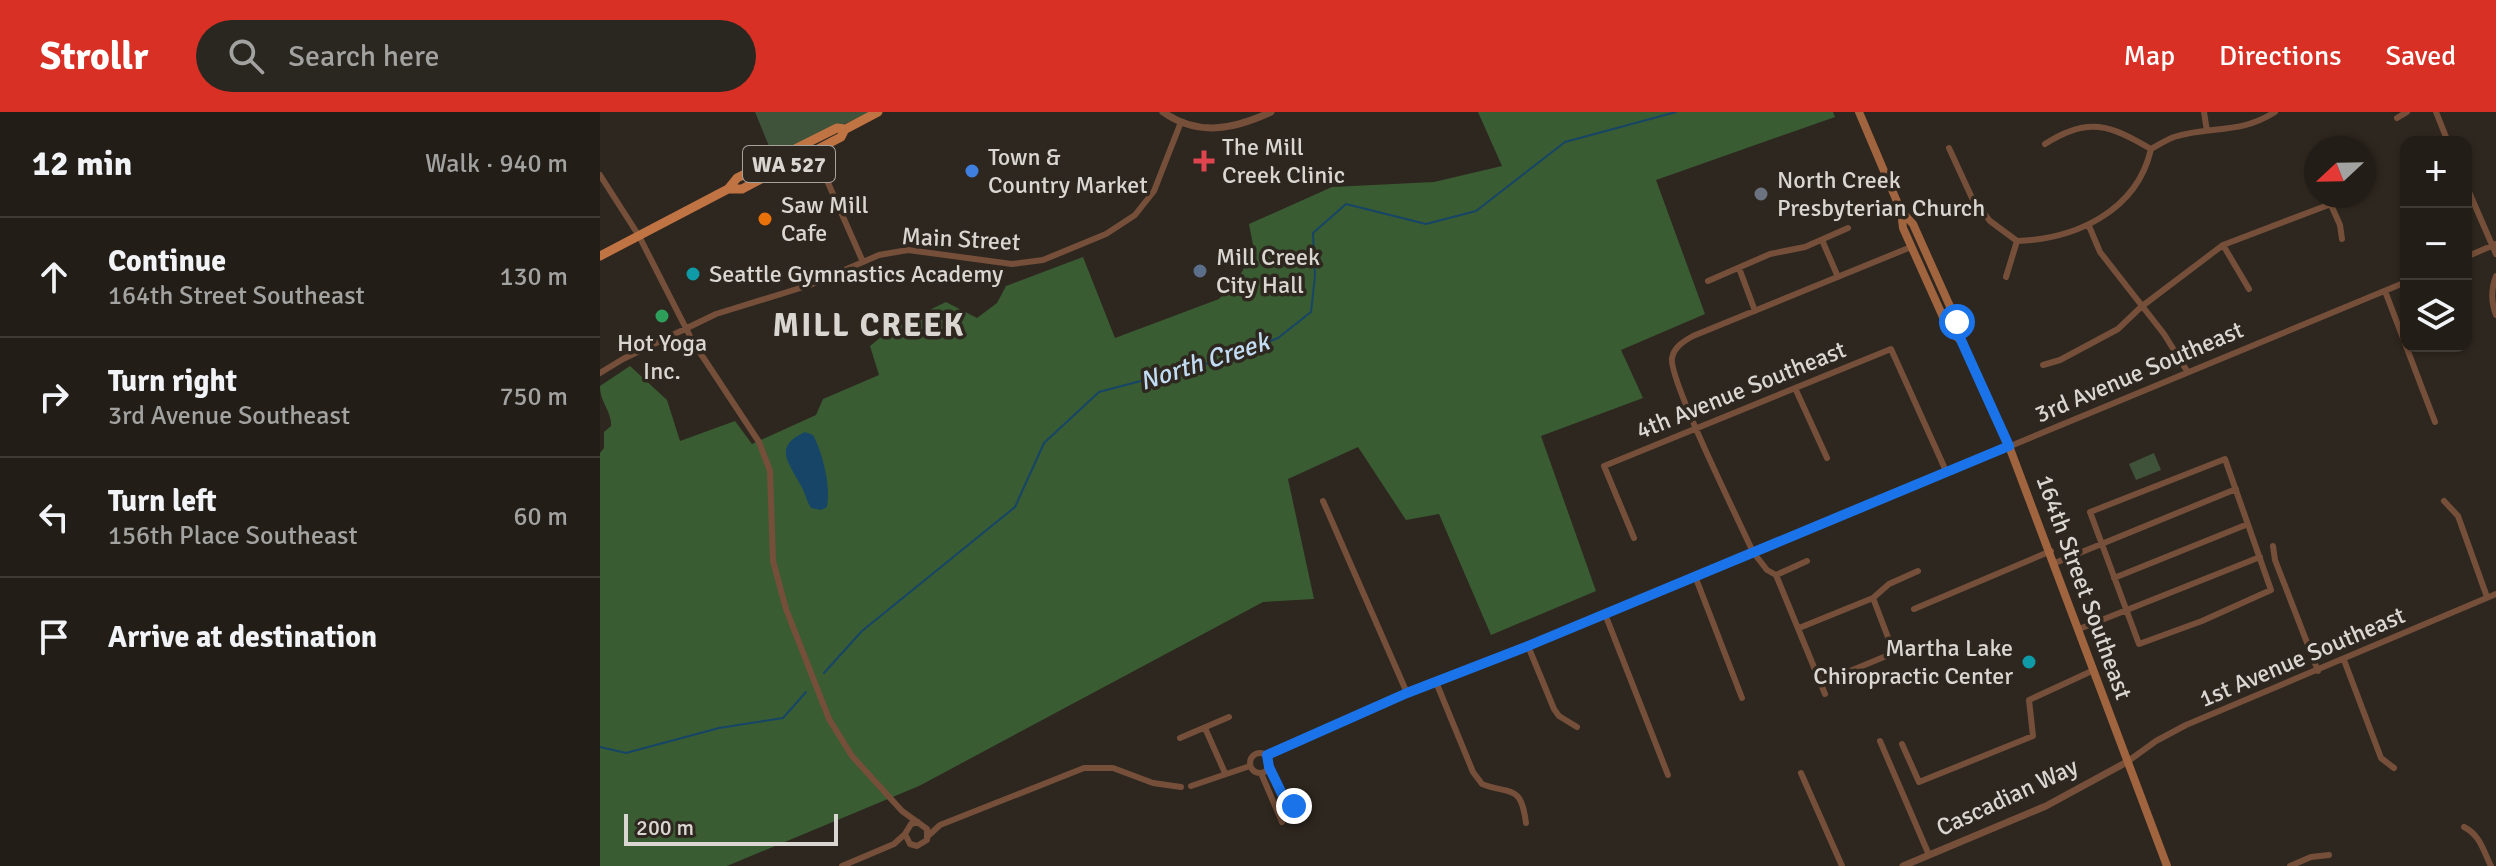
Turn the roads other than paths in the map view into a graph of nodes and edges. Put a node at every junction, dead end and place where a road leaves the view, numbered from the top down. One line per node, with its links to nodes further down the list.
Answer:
1 (878, 112): 11 (main road, WA 527)
2 (1163, 112): 10 (street)
3 (1271, 112): 10 (street)
4 (1859, 112): 23 (main road, 164th Street Southeast)
5 (2204, 112): 12 (street)
6 (2275, 112): 12 (street)
7 (2407, 112): 9 (street)
8 (2436, 112): 13 (street)
9 (2397, 118)
10 (1181, 122): 36 (street, Main Street)
11 (845, 129): 17 (main road, WA 527); 19 (main road, WA 527)
12 (2207, 131): 16 (street)
13 (2446, 136)
14 (2045, 144): 16 (street)
15 (1949, 148): 29 (street)
16 (2151, 149): 24 (street)
17 (814, 151): 19 (main road, WA 527); 36 (street)
18 (600, 175): 26 (street)
19 (728, 189): 26 (main road, WA 527)
20 (2472, 198): 31 (street)
21 (2320, 208): 30 (street)
22 (2333, 208): 27 (street)
23 (1901, 211): 32 (main road, 164th Street Southeast); 50 (main road, 164th Street Southeast)
24 (2089, 226): 29 (street); 45 (street)
25 (1848, 228): 28 (street)
26 (639, 236): 35 (main road, WA 527); 48 (street)
27 (2342, 239)
28 (1822, 240): 37 (street); 39 (street)
29 (2017, 241): 40 (street)
30 (2223, 245): 43 (street); 45 (street)
31 (2494, 245): 33 (street); 34 (street)
32 (1911, 247): 39 (street); 50 (main road, 164th Street Southeast)
33 (2472, 254)
34 (2496, 254)
35 (600, 256)
36 (863, 262): 48 (street, Main Street)
37 (1739, 268): 41 (street); 46 (street)
38 (2496, 276): 47 (street)
39 (1838, 277): 46 (street)
40 (2006, 277)
41 (1708, 281)
42 (2400, 285): 44 (street, 3rd Avenue Southeast)
43 (2249, 289)
44 (2385, 291): 49 (street); 53 (street, 3rd Avenue Southeast)
45 (2141, 307): 52 (street); 53 (street)
46 (1755, 311): 57 (street)
47 (2496, 315)
48 (685, 328): 54 (street, Main Street); 114 (street)
49 (2400, 330)
50 (1961, 340): 58 (main road, 164th Street Southeast)
51 (2408, 352): 56 (street)
52 (2043, 365)
53 (2187, 371): 58 (street, 3rd Avenue Southeast)
54 (600, 373)
55 (1795, 388): 57 (street, 4th Avenue Southeast); 59 (street); 60 (street, 4th Avenue Southeast)
56 (2435, 422)
57 (1696, 427): 65 (street, 4th Avenue Southeast); 69 (street)
58 (2009, 446): 60 (street, 3rd Avenue Southeast); 68 (main road, 164th Street Southeast)
59 (1827, 458)
60 (1946, 471): 69 (street, 3rd Avenue Southeast)
61 (2236, 489): 64 (street); 66 (street); 66 (street)
62 (1323, 501): 93 (street)
63 (2444, 501): 78 (street)
64 (2248, 524): 70 (street); 76 (street)
65 (1634, 538)
66 (2102, 545): 72 (street); 76 (street)
67 (2273, 546): 90 (street)
68 (2051, 551): 72 (main road, 164th Street Southeast); 80 (street)
69 (1753, 552): 74 (street); 75 (street, 3rd Avenue Southeast)
70 (2260, 557): 81 (street); 81 (street)
71 (1807, 561): 74 (street)
72 (2055, 563): 84 (main road, 164th Street Southeast)
73 (1918, 571): 79 (street)
74 (1776, 575): 83 (street)
75 (1695, 576): 82 (street, 3rd Avenue Southeast); 95 (street)
76 (2114, 578): 81 (street)
77 (2496, 594): 78 (street, 1st Avenue Southeast)
78 (2487, 597): 88 (street, 1st Avenue Southeast)
79 (1873, 598): 83 (street); 87 (street)
80 (1914, 609)
81 (2126, 611): 84 (street)
82 (1605, 614): 86 (street, 3rd Avenue Southeast); 110 (street)
83 (1799, 628): 92 (street)
84 (2079, 629): 89 (main road, 164th Street Southeast)
85 (1934, 642): 87 (street)
86 (1528, 646): 91 (street, 3rd Avenue Southeast); 97 (street)
87 (1894, 653): 92 (street)
88 (2344, 660): 90 (street, 1st Avenue Southeast); 106 (street)
89 (2094, 670): 101 (street); 103 (main road, 164th Street Southeast)
90 (2318, 671): 103 (street, 1st Avenue Southeast)
91 (1436, 682): 93 (street, 3rd Avenue Southeast); 117 (street)
92 (1821, 683): 94 (street)
93 (1407, 693): 102 (street, 3rd Avenue Southeast)
94 (1825, 694)
95 (1742, 698)
96 (1229, 717): 98 (street)
97 (1577, 727)
98 (1205, 728): 99 (street); 107 (street)
99 (1180, 738)
100 (1880, 741): 124 (street)
101 (1902, 744)
102 (1267, 755): 104 (street); 105 (street)
103 (2127, 762): 124 (street, Cascadian Way); 129 (main road, 164th Street Southeast)
104 (1250, 766): 107 (street); 108 (street)
105 (1269, 767): 108 (street); 113 (street)
106 (2394, 768)
107 (1225, 773): 111 (street)
108 (1261, 773): 115 (street)
109 (1801, 773): 127 (street)
110 (1668, 775)
111 (1191, 786)
112 (1181, 787): 118 (street)
113 (1294, 806)
114 (902, 811): 116 (street); 120 (street)
115 (1282, 822)
116 (920, 823): 118 (street); 120 (street); 121 (street)
117 (1526, 823)
118 (940, 825): 121 (street)
119 (2464, 827): 131 (street)
120 (905, 832): 122 (street); 123 (street)
121 (928, 836): 123 (street)
122 (894, 844): 123 (street); 126 (street)
123 (913, 845)
124 (1929, 855): 128 (street, Cascadian Way)
125 (2329, 855): 130 (street)
126 (842, 866)
127 (1842, 866)
128 (1903, 866)
129 (2167, 866)
130 (2290, 866)
131 (2491, 866)

